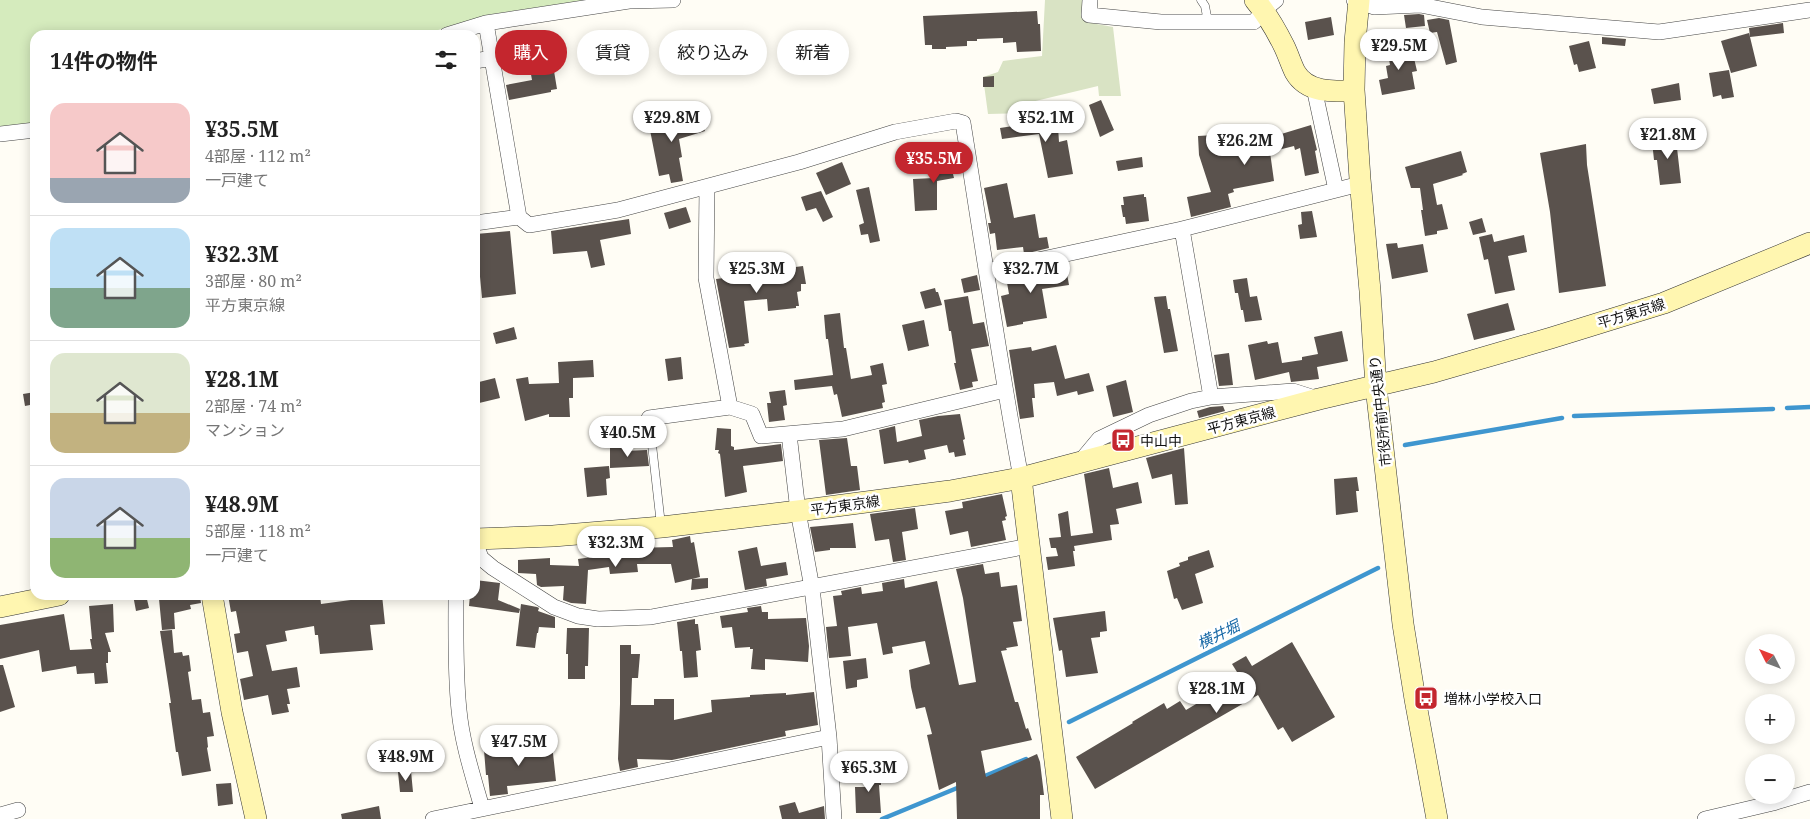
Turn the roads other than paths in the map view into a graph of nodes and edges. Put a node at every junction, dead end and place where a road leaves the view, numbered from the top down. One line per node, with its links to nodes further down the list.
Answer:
1 (674, 0): 8 (street)
2 (1090, 0): 7 (street)
3 (1201, 0): 7 (lane)
4 (1357, 0): 6 (street); 13 (street, 市役所前中央通り)
5 (1265, 3): 7 (street); 12 (street)
6 (1810, 10)
7 (1208, 22)
8 (486, 23): 9 (street); 10 (street)
9 (463, 30)
10 (492, 58): 11 (street); 19 (street)
11 (480, 60)
12 (1314, 88): 13 (street); 18 (street)
13 (1354, 90): 16 (street, 市役所前中央通り)
14 (30, 131): 15 (street)
15 (0, 134)
16 (1360, 184): 18 (street); 24 (street, 市役所前中央通り)
17 (707, 187): 19 (street); 23 (street); 28 (street)
18 (1336, 190): 21 (street)
19 (519, 217): 20 (street)
20 (480, 222)
21 (1182, 229): 23 (street); 26 (street)
22 (1810, 243): 24 (street, 平方東京線)
23 (987, 271): 25 (street)
24 (1376, 386): 27 (street, 平方東京線); 52 (street, 市役所前中央通り)
25 (1005, 390): 30 (street); 32 (street)
26 (1211, 396): 27 (street); 31 (street)
27 (1318, 399): 31 (street, 平方東京線)
28 (730, 407): 29 (street); 30 (street)
29 (649, 418): 34 (lane)
30 (789, 434): 33 (street)
31 (1079, 463): 32 (street, 平方東京線)
32 (1021, 478): 33 (street, 平方東京線); 36 (street)
33 (798, 511): 34 (street, 平方東京線); 38 (street)
34 (662, 527): 35 (street, 平方東京線)
35 (480, 540)
36 (1029, 546): 38 (street); 51 (street)
37 (480, 555): 38 (street)
38 (812, 588): 43 (street)
39 (32, 600): 42 (street)
40 (213, 600): 48 (street)
41 (456, 600): 45 (street)
42 (0, 606)
43 (829, 737): 45 (street); 50 (street)
44 (1810, 792): 53 (street)
45 (482, 808): 49 (street)
46 (18, 810): 47 (street)
47 (0, 814)
48 (256, 819)
49 (433, 819)
50 (834, 819)
51 (1062, 819)
52 (1437, 819)
53 (1705, 819)

